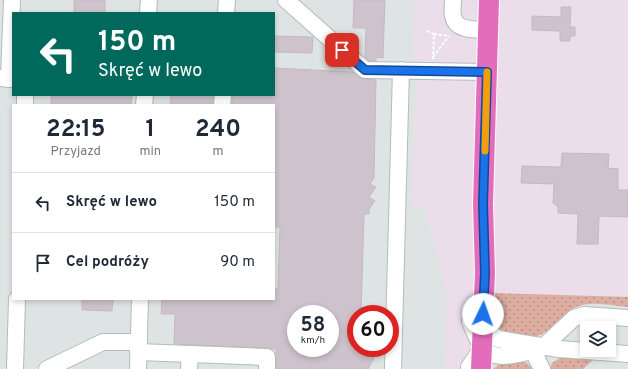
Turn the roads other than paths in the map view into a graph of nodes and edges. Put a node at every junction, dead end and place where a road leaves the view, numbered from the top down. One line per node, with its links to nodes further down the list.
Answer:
1 (12, 0): 12 (lane)
2 (149, 0): 7 (lane)
3 (227, 0): 8 (lane)
4 (286, 0): 10 (lane)
5 (453, 0): 9 (lane)
6 (489, 0): 9 (main road)
7 (148, 12)
8 (226, 12)
9 (488, 30): 11 (main road)
10 (401, 70): 11 (lane); 27 (lane)
11 (487, 72): 15 (main road)
12 (0, 78)
13 (17, 300): 23 (lane)
14 (140, 300): 17 (lane)
15 (477, 318): 18 (main road); 22 (main road)
16 (628, 318): 19 (lane)
17 (138, 347): 21 (lane); 24 (lane); 25 (lane)
18 (493, 347): 19 (lane); 22 (main road)
19 (545, 349): 20 (lane); 28 (lane)
20 (628, 354)
21 (189, 361): 26 (lane)
22 (476, 368)
23 (15, 369)
24 (46, 369)
25 (138, 369)
26 (267, 369)
27 (393, 369)
28 (542, 369)

